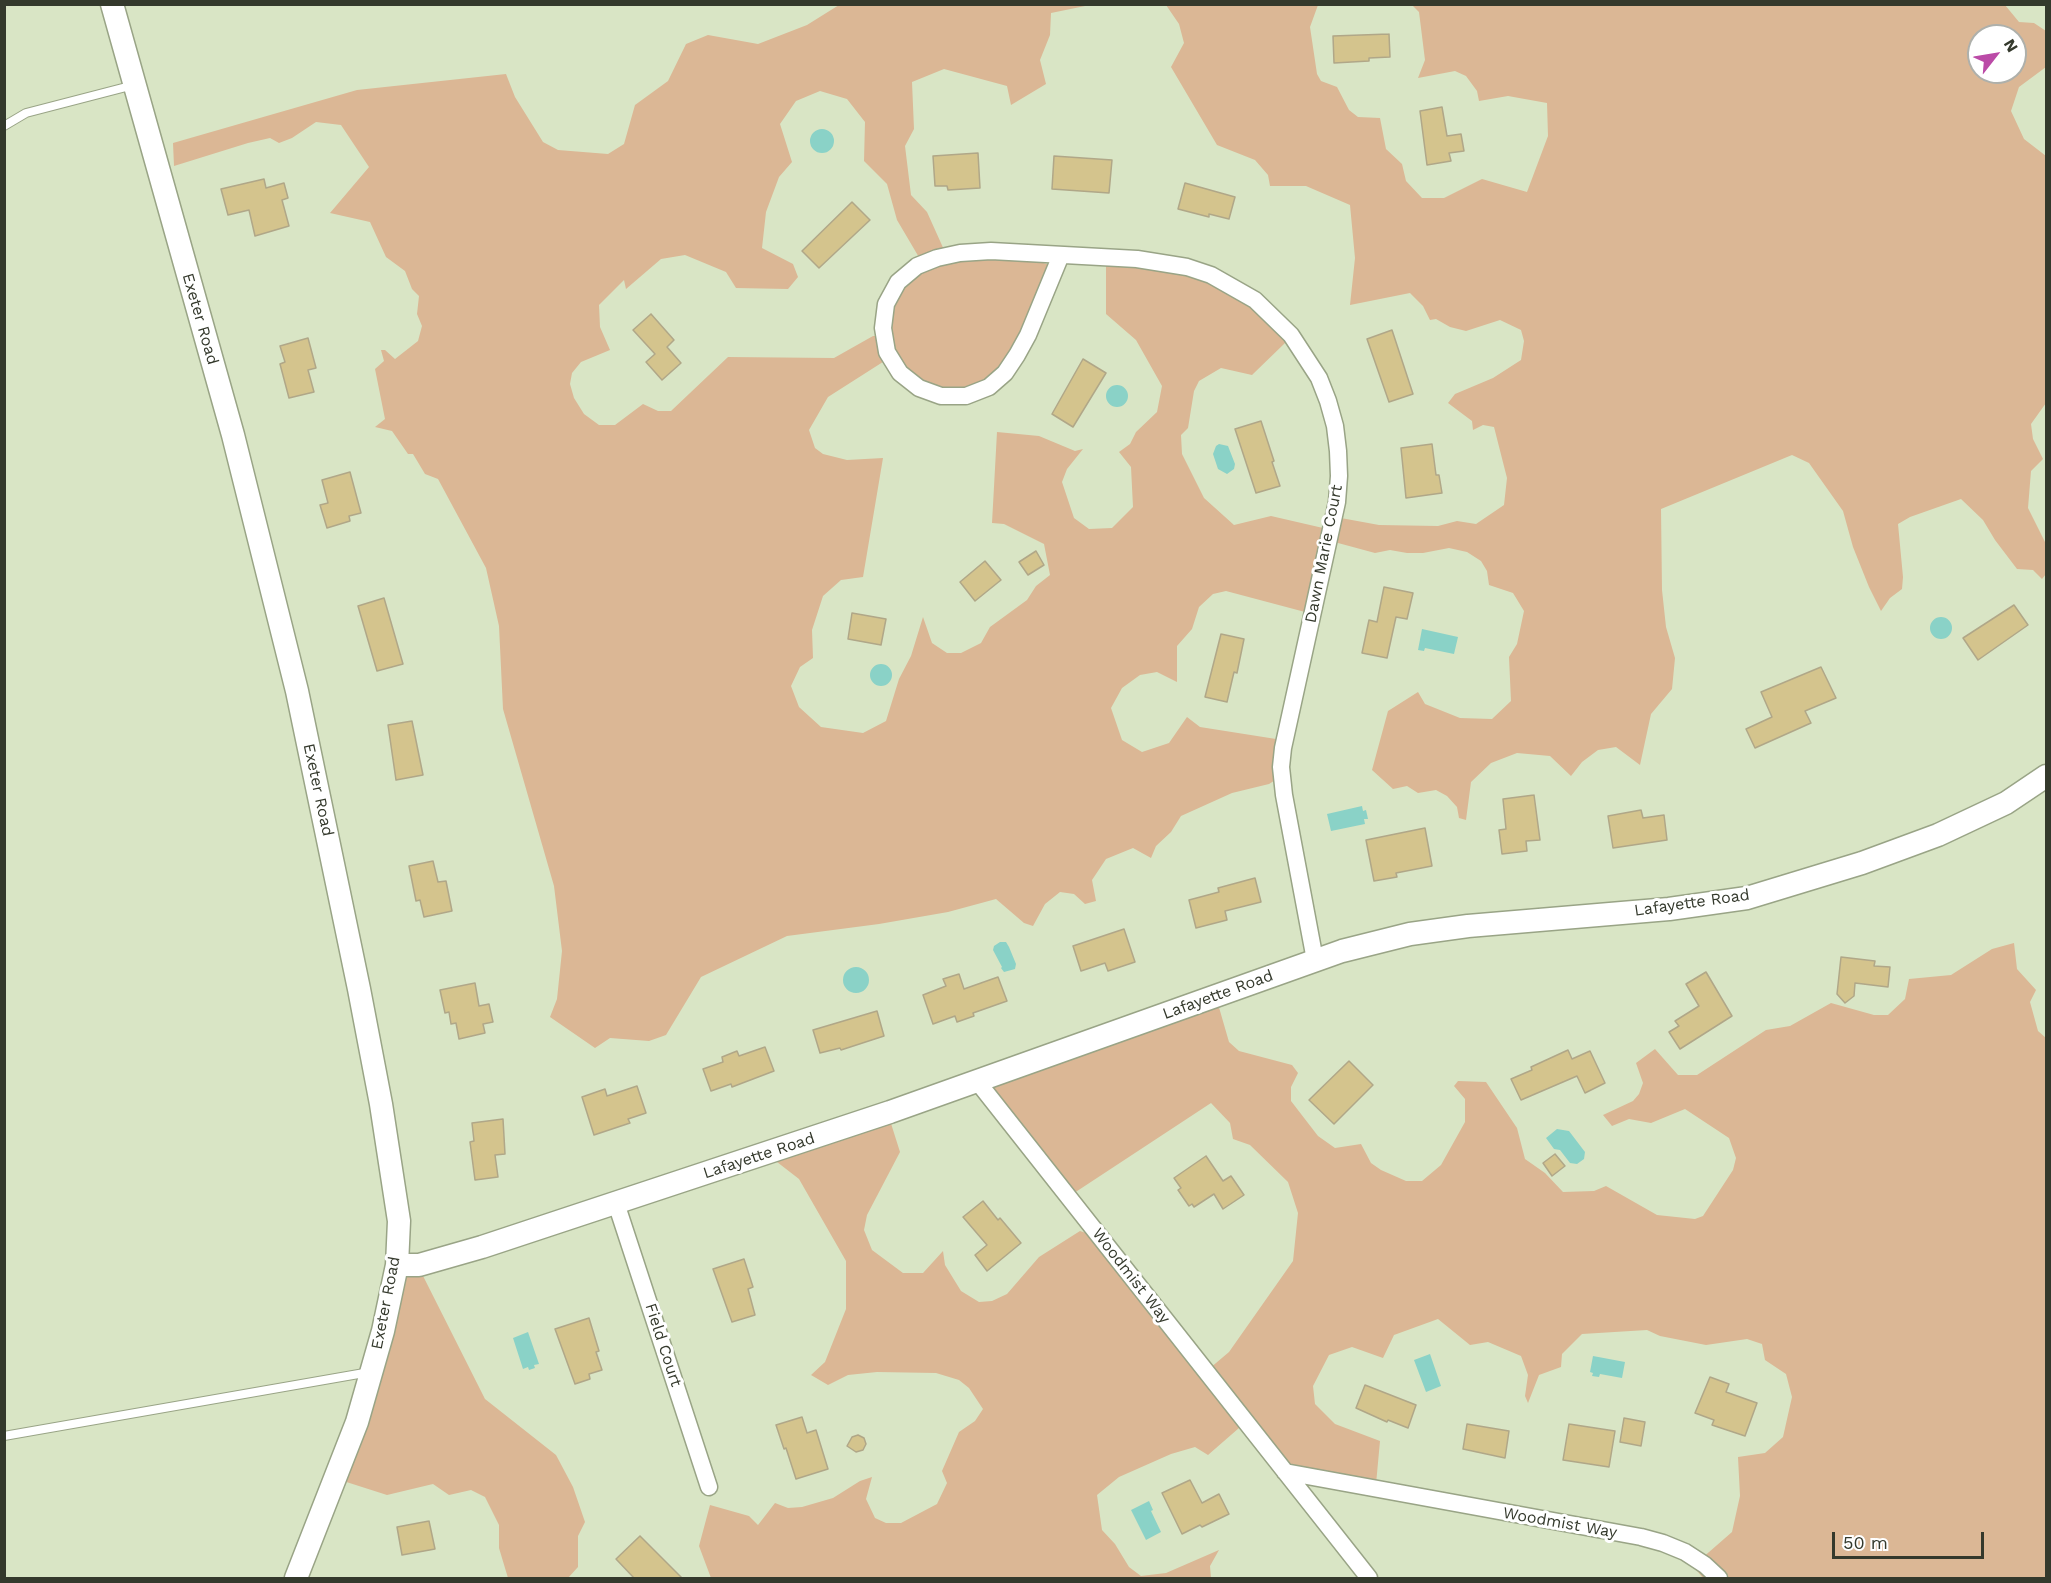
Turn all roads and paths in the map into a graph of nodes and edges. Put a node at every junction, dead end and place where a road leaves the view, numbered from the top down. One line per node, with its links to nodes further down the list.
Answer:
1 (112, 4): 2 (street, Exeter Road)
2 (135, 85): 3 (lane); 9 (street, Exeter Road)
3 (4, 126)
4 (1061, 255): 4 (street, Dawn Marie Court); 6 (street, Dawn Marie Court)
5 (2046, 776): 6 (street, Lafayette Road)
6 (1315, 960): 7 (street, Lafayette Road)
7 (977, 1081): 8 (street, Lafayette Road); 12 (street, Woodmist Way)
8 (616, 1203): 9 (street, Lafayette Road); 13 (street, Field Court)
9 (397, 1265): 10 (street, Exeter Road)
10 (371, 1372): 11 (lane); 14 (street, Exeter Road)
11 (4, 1436)
12 (1285, 1472): 15 (street, Woodmist Way); 16 (street, Woodmist Way)
13 (710, 1487)
14 (296, 1578)
15 (1369, 1578)
16 (1719, 1578)

